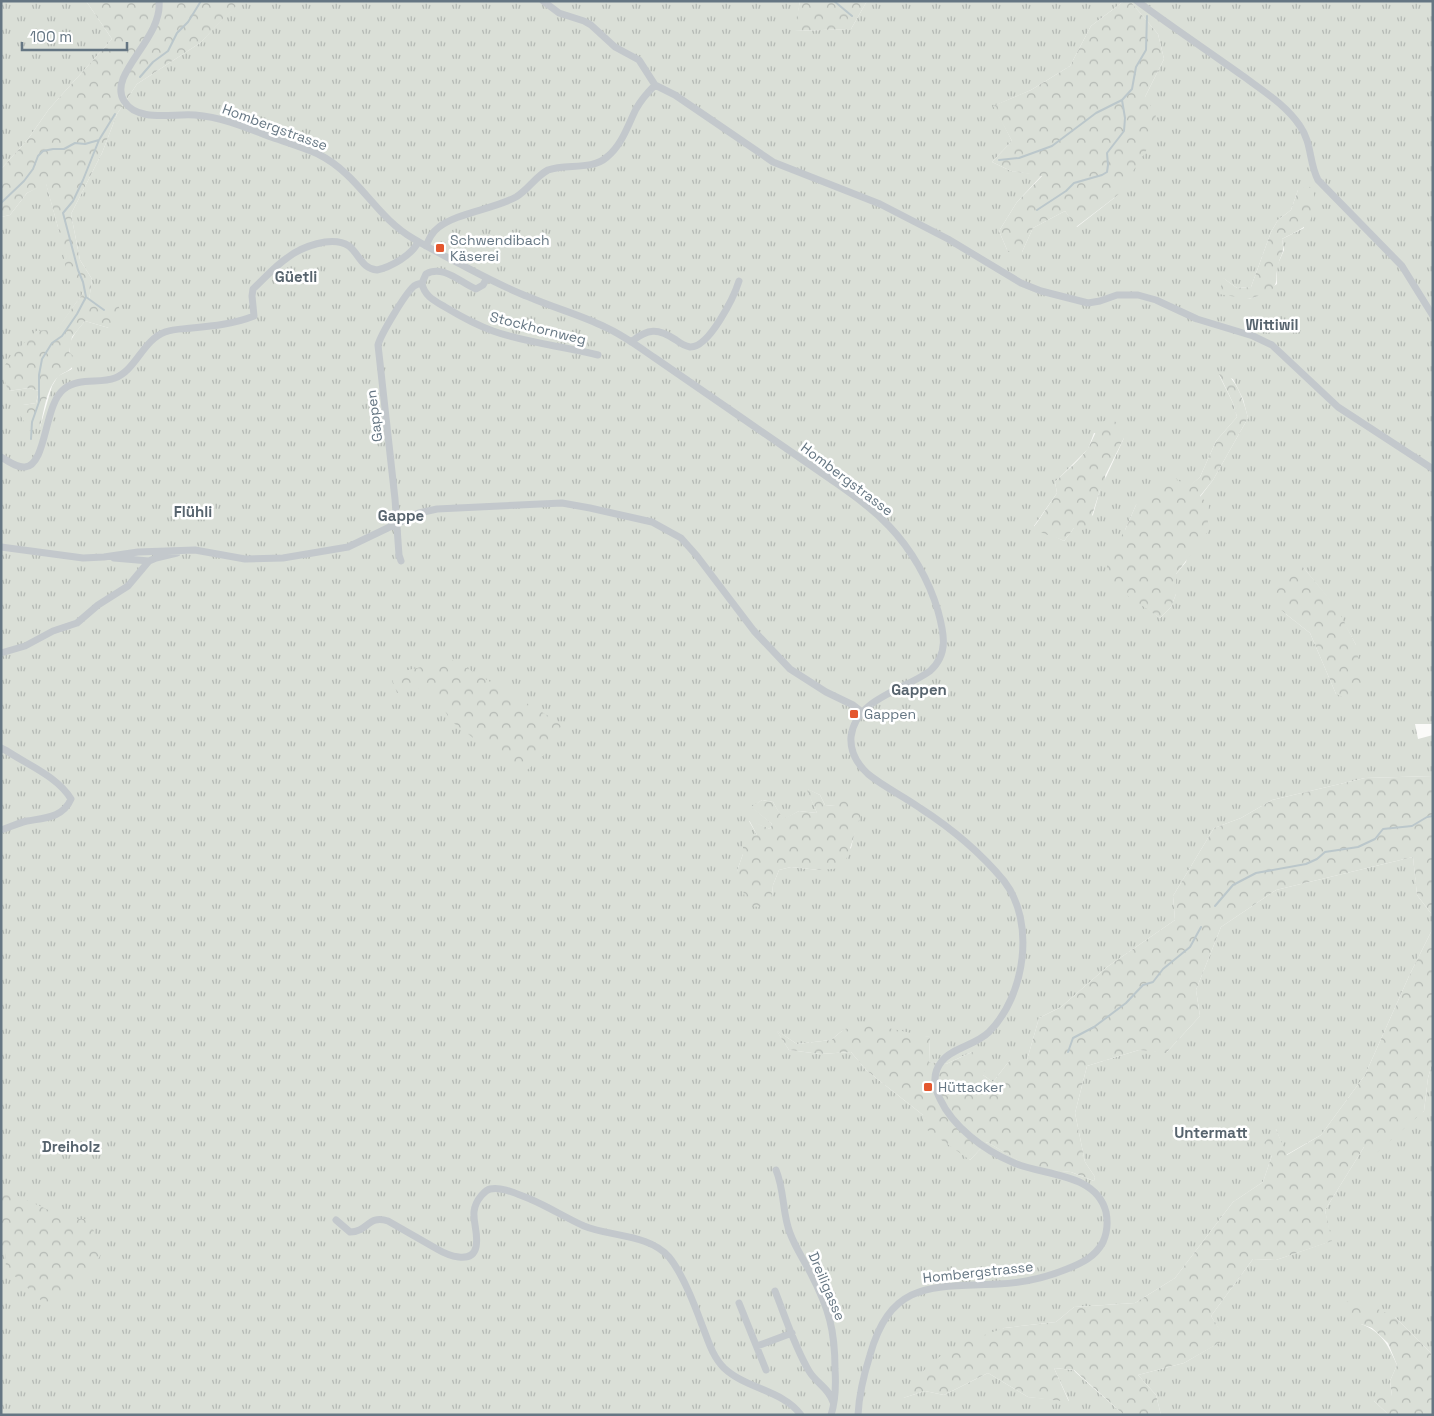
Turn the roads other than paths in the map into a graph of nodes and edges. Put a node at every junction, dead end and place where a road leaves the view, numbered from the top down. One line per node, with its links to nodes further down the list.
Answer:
1 (159, 1): 5 (street, Hombergstrasse)
2 (543, 1): 4 (street)
3 (1137, 1): 9 (street)
4 (655, 85): 5 (street); 13 (street)
5 (422, 244): 6 (street, Hombergstrasse); 12 (street)
6 (487, 278): 8 (street); 10 (street, Hombergstrasse)
7 (739, 281): 10 (street)
8 (422, 284): 11 (street, Stockhornweg); 14 (street, Gappen)
9 (1433, 316)
10 (631, 342): 21 (street, Hombergstrasse)
11 (598, 355)
12 (1, 457)
13 (1433, 469)
14 (396, 524): 16 (street); 19 (street, Gappen); 21 (street)
15 (1, 547): 17 (street)
16 (187, 550): 17 (street); 18 (street)
17 (104, 557): 18 (street)
18 (148, 561): 20 (street)
19 (401, 562)
20 (1, 653)
21 (862, 712): 34 (street, Hombergstrasse)
22 (1, 748): 23 (street)
23 (1, 830)
24 (776, 1170): 31 (street, Dreiligasse)
25 (336, 1220): 32 (street)
26 (775, 1291): 28 (street)
27 (739, 1302): 29 (street)
28 (792, 1333): 29 (street); 31 (street)
29 (757, 1346): 30 (street)
30 (766, 1370)
31 (834, 1405): 33 (street, Dreiligasse)
32 (801, 1415)
33 (831, 1415)
34 (858, 1415)

